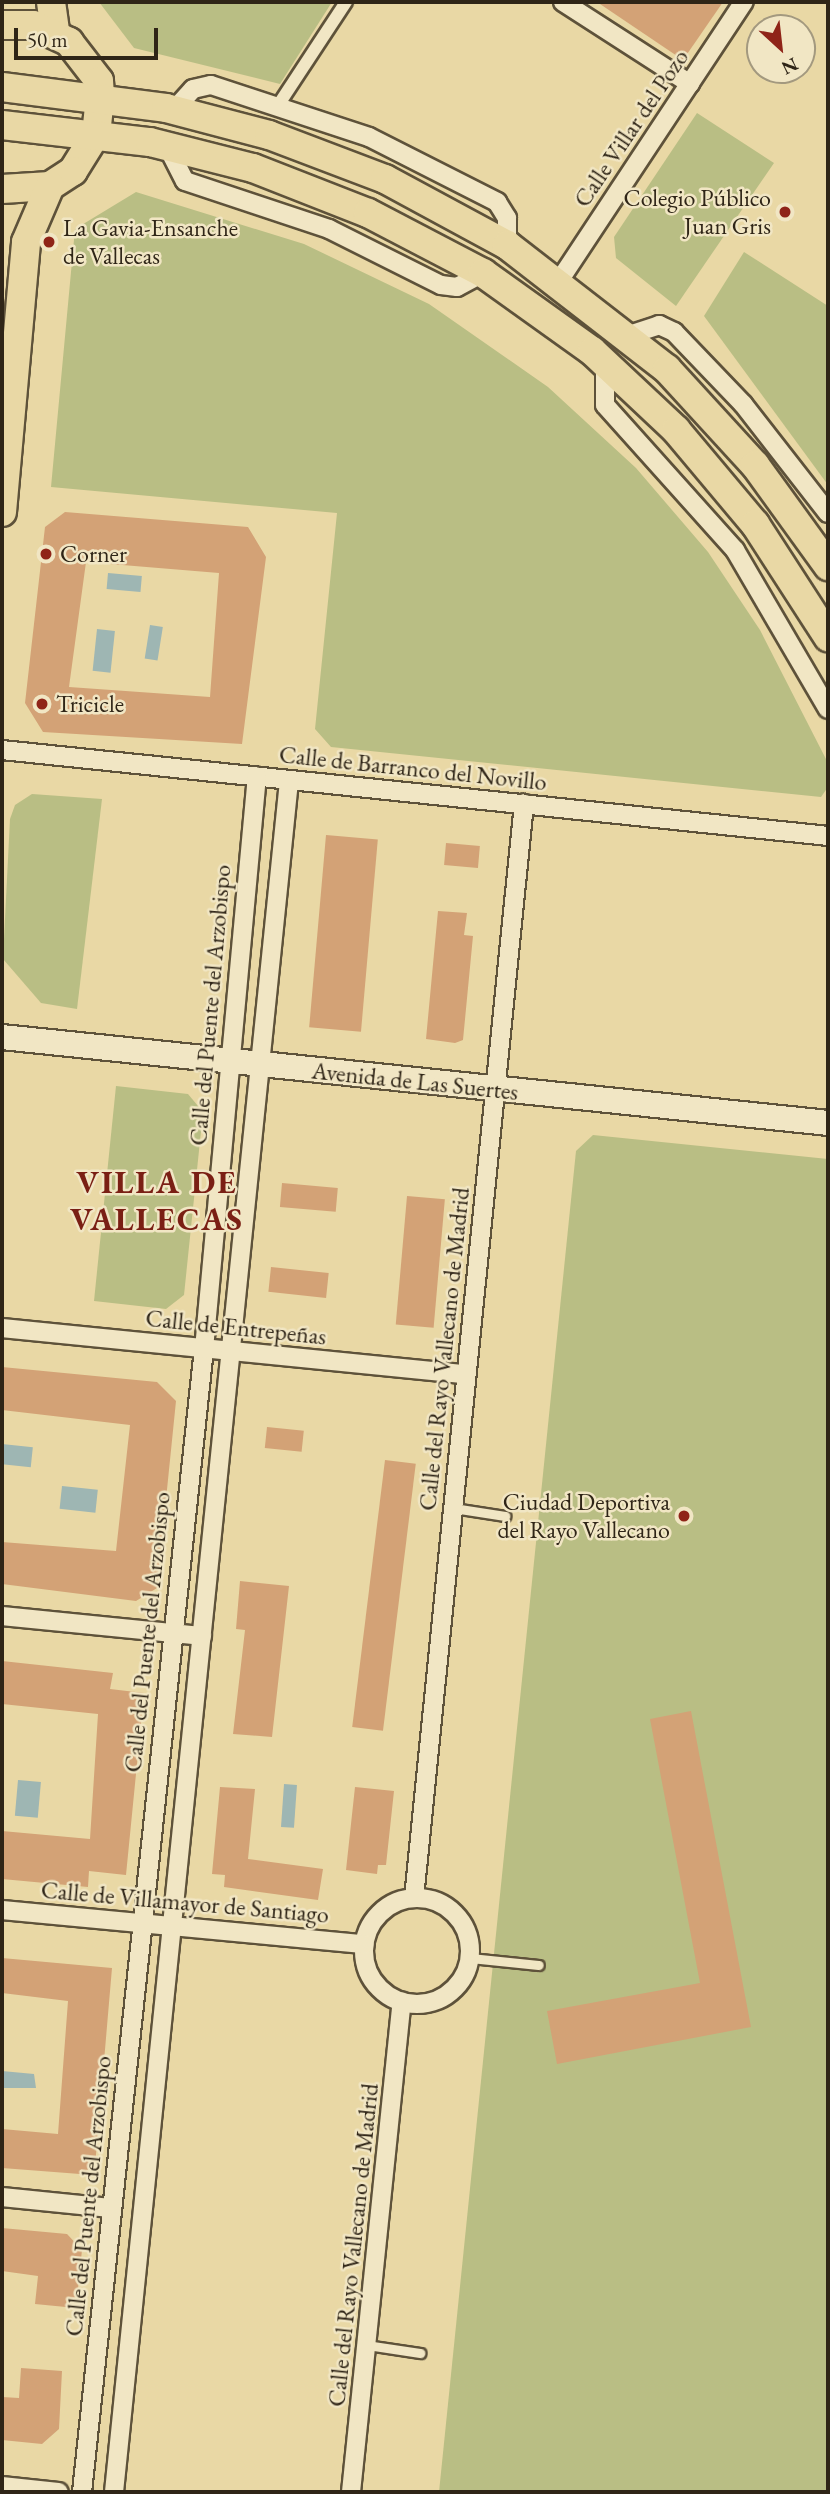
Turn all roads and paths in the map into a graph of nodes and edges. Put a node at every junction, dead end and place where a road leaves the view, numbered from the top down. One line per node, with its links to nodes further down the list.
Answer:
1 (51, 2): 6 (main road)
2 (346, 2): 10 (street)
3 (563, 2): 7 (street)
4 (744, 2): 7 (street, Calle Villar del Pozo)
5 (2, 25): 6 (main road)
6 (55, 32): 9 (main road)
7 (690, 84): 17 (street, Calle Villar del Pozo)
8 (2, 87): 9 (main road)
9 (100, 97): 11 (main road); 13 (main road)
10 (279, 104): 11 (street); 16 (street)
11 (174, 110): 16 (main road)
12 (2, 125): 13 (main road)
13 (96, 134): 14 (main road); 19 (main road)
14 (50, 186): 15 (main road); 20 (main road)
15 (2, 189)
16 (508, 245): 17 (main road)
17 (559, 281): 18 (main road)
18 (629, 335): 22 (street); 23 (main road)
19 (606, 363): 24 (main road); 25 (street)
20 (5, 459): 21 (main road)
21 (2, 512)
22 (828, 513)
23 (828, 566)
24 (828, 637)
25 (828, 709)
26 (2, 750): 27 (street, Calle de Barranco del Novillo)
27 (257, 776): 28 (street, Calle de Barranco del Novillo); 32 (street, Calle del Puente del Arzobispo)
28 (289, 780): 29 (street, Calle de Barranco del Novillo); 33 (street)
29 (524, 804): 30 (street, Calle de Barranco del Novillo); 34 (street, Calle del Rayo Vallecano de Madrid)
30 (825, 834)
31 (2, 1037): 32 (main road, Avenida de Las Suertes)
32 (226, 1062): 33 (main road, Avenida de Las Suertes); 37 (street, Calle del Puente del Arzobispo)
33 (260, 1065): 34 (main road, Avenida de Las Suertes); 38 (street)
34 (494, 1089): 35 (main road, Avenida de Las Suertes); 39 (street, Calle del Rayo Vallecano de Madrid)
35 (828, 1123)
36 (2, 1328): 37 (street, Calle de Entrepeñas)
37 (204, 1349): 38 (street, Calle de Entrepeñas); 43 (street, Calle del Puente del Arzobispo)
38 (231, 1351): 39 (street, Calle de Entrepeñas); 44 (street)
39 (466, 1374): 40 (street, Calle del Rayo Vallecano de Madrid)
40 (453, 1508): 41 (lane); 45 (street, Calle del Rayo Vallecano de Madrid)
41 (505, 1516)
42 (2, 1616): 43 (street)
43 (171, 1634): 44 (street); 47 (street, Calle del Puente del Arzobispo)
44 (202, 1636): 48 (street)
45 (414, 1898): 49 (street); 50 (street)
46 (2, 1910): 47 (street, Calle de Villamayor de Santiago)
47 (139, 1919): 48 (street, Calle de Villamayor de Santiago); 54 (street, Calle del Puente del Arzobispo)
48 (172, 1923): 49 (street, Calle de Villamayor de Santiago); 60 (street)
49 (364, 1944): 52 (street)
50 (470, 1958): 51 (lane); 52 (street)
51 (539, 1965)
52 (402, 2002): 55 (street, Calle del Rayo Vallecano de Madrid)
53 (2, 2197): 54 (street)
54 (111, 2208): 59 (street, Calle del Puente del Arzobispo)
55 (367, 2346): 56 (lane); 61 (street, Calle del Rayo Vallecano de Madrid)
56 (420, 2353)
57 (2, 2486): 58 (street)
58 (59, 2492)
59 (82, 2492)
60 (114, 2492)
61 (351, 2492)

